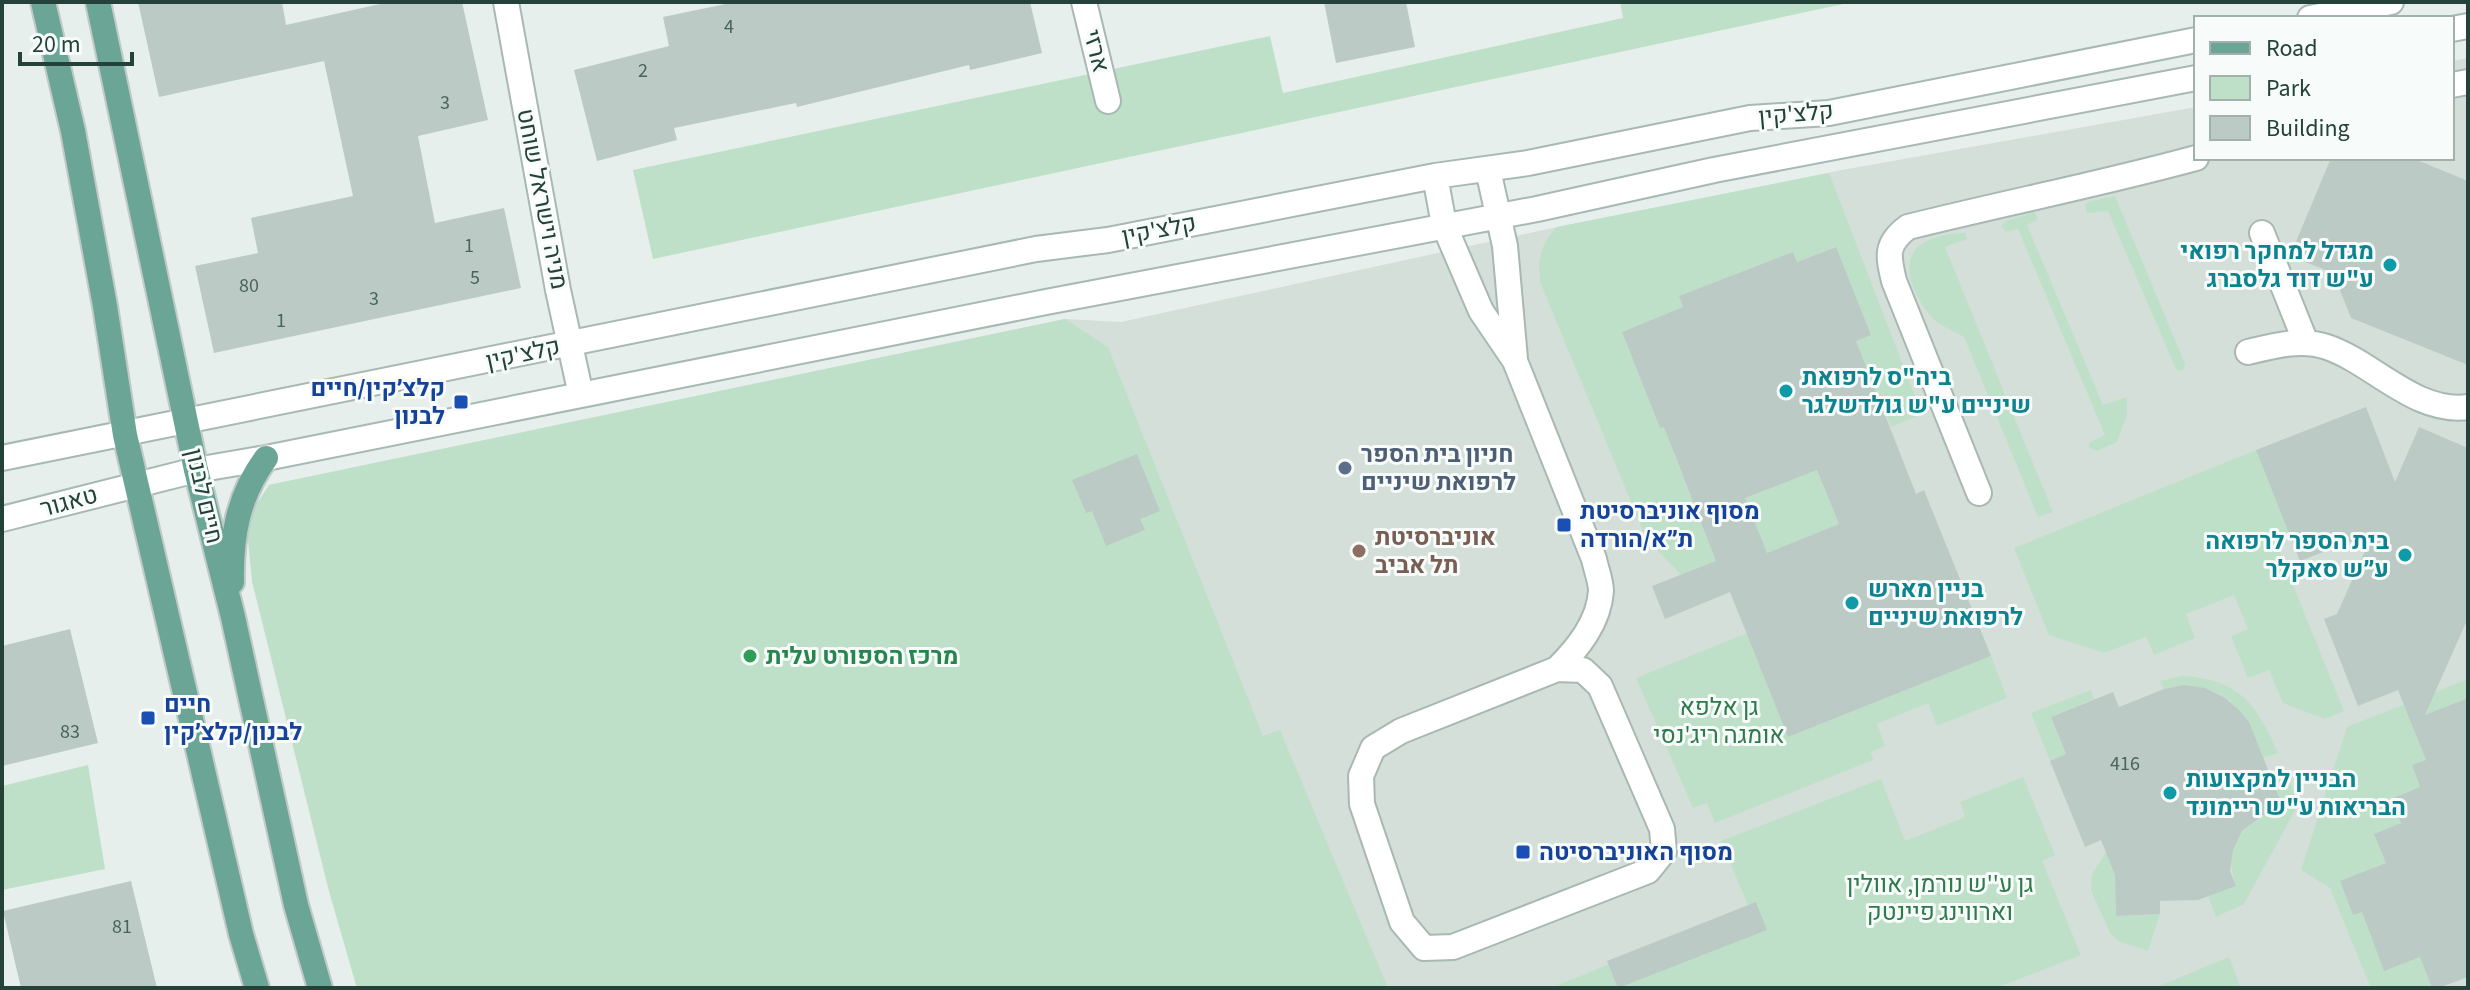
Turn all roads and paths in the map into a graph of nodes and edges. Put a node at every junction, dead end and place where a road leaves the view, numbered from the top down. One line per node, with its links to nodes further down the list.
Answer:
1 (43, 2): 23 (main road)
2 (98, 2): 22 (main road, חיים לבנון)
3 (506, 2): 17 (street, מניה וישראל שוחט)
4 (1084, 2): 9 (street, ארזי)
5 (2391, 2): 6 (street)
6 (2320, 16)
7 (2194, 40): 11 (street, קלצ'קין)
8 (2194, 78): 13 (street, קלצ'קין)
9 (1108, 101)
10 (2194, 159): 28 (street)
11 (1488, 170): 12 (street, קלצ'קין); 13 (street)
12 (1435, 176): 14 (street); 17 (street, קלצ'קין)
13 (1497, 215): 14 (street, קלצ'קין); 19 (street)
14 (1444, 225): 19 (street); 20 (street, קלצ'קין)
15 (2262, 233): 16 (street)
16 (2306, 343): 18 (street); 21 (street)
17 (570, 344): 20 (street, מניה וישראל שוחט); 22 (street, קלצ'קין)
18 (2248, 352)
19 (1515, 361): 31 (street)
20 (581, 395): 25 (street, קלצ'קין)
21 (2468, 407)
22 (187, 422): 23 (street, קלצ'קין); 26 (main road, חיים לבנון)
23 (125, 435): 24 (street); 27 (main road)
24 (2, 458)
25 (266, 458): 26 (street, קלצ'קין); 30 (main road)
26 (196, 470): 27 (street, קלצ'קין); 30 (main road, חיים לבנון)
27 (136, 484): 29 (street, טאגור); 32 (main road)
28 (1979, 493)
29 (2, 519)
30 (233, 617): 33 (main road, חיים לבנון)
31 (1557, 669): 31 (street)
32 (257, 988)
33 (320, 988)

